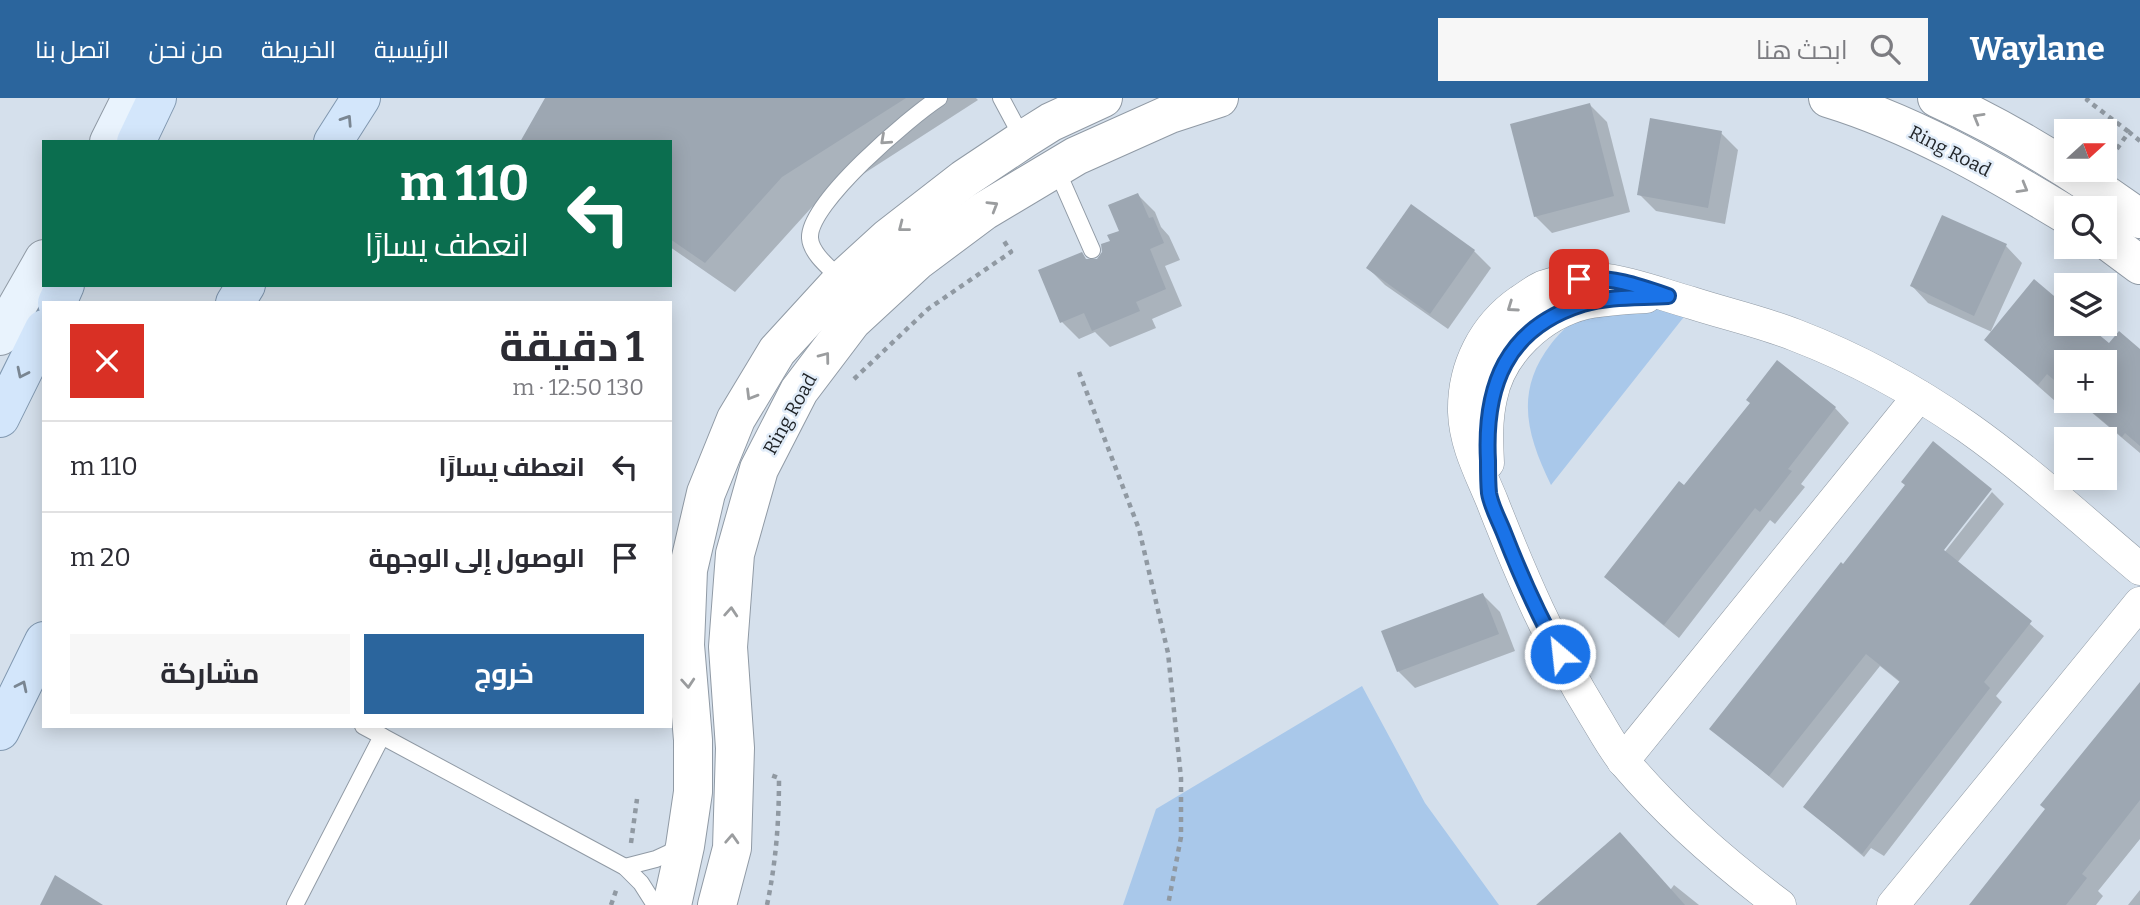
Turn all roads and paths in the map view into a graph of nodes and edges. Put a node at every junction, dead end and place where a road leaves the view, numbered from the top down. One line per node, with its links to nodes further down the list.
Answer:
1 (131, 98): 13 (main road)
2 (157, 98): 14 (main road)
3 (361, 98): 15 (main road, one-way to 3)
4 (939, 98): 26 (lane, one-way to 26)
5 (1001, 98): 12 (lane)
6 (1103, 98): 12 (street)
7 (1219, 98): 18 (street, Ring Road)
8 (1828, 98): 19 (street, Ring Road, one-way to 19)
9 (1937, 98): 21 (street, one-way to 9)
10 (2089, 98): 11 (path)
11 (2129, 132): 16 (path); 17 (path)
12 (1024, 139): 26 (street, one-way to 26)
13 (110, 140)
14 (136, 140)
15 (334, 140)
16 (2140, 141)
17 (2118, 147)
18 (1056, 168): 20 (street, Ring Road, one-way to 18); 23 (lane)
19 (2054, 208)
20 (984, 211): 30 (path); 46 (street, Ring Road, one-way to 20)
21 (2140, 219)
22 (2117, 248): 25 (street)
23 (1092, 250)
24 (42, 262): 28 (main road)
25 (2140, 265)
26 (842, 280): 41 (street, one-way to 41)
27 (42, 333): 32 (main road, one-way to 32)
28 (0, 336)
29 (1079, 372): 48 (path)
30 (848, 384)
31 (1919, 396): 33 (street); 39 (street); 39 (street)
32 (0, 418)
33 (2140, 569)
34 (2140, 603): 50 (street)
35 (42, 645): 37 (main road, one-way to 35)
36 (367, 728): 38 (lane)
37 (0, 731)
38 (382, 736): 42 (lane); 43 (lane)
39 (1623, 761): 49 (street)
40 (765, 773): 47 (path)
41 (685, 846): 42 (lane); 45 (street)
42 (625, 867): 44 (lane)
43 (295, 905)
44 (655, 905)
45 (672, 905)
46 (717, 905)
47 (767, 905)
48 (1168, 905)
49 (1780, 905)
50 (1893, 905)

